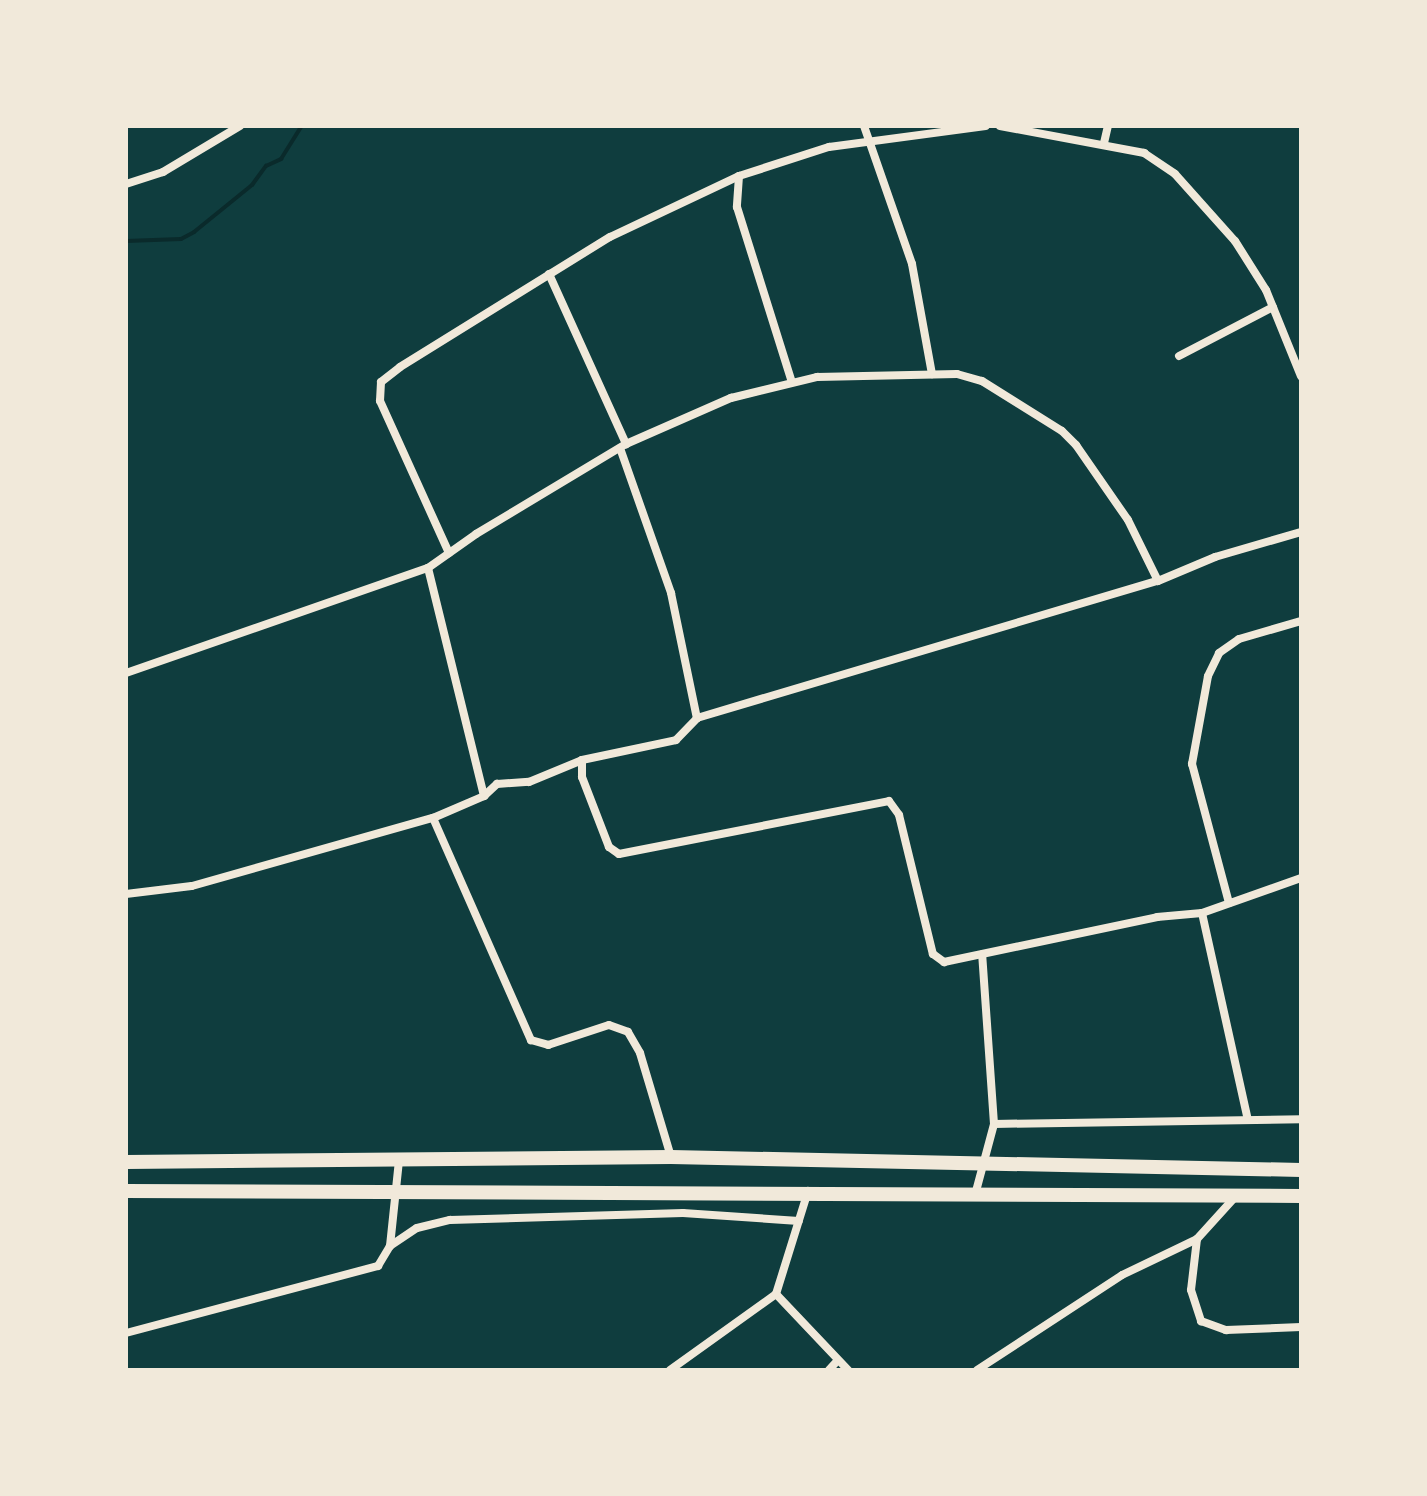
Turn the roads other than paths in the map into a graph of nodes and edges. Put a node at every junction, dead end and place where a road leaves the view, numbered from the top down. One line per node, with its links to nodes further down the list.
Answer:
1 (240, 126): 9 (street)
2 (864, 126): 6 (street)
3 (986, 126): 6 (street)
4 (1000, 126): 7 (street)
5 (1108, 126): 7 (street)
6 (871, 140): 8 (street); 13 (street)
7 (1104, 143): 11 (street)
8 (739, 176): 10 (street); 15 (street)
9 (126, 184)
10 (549, 274): 16 (street); 18 (street)
11 (1273, 307): 12 (street); 14 (street)
12 (1179, 356)
13 (932, 374): 15 (street); 20 (street)
14 (1301, 376)
15 (792, 382): 16 (street)
16 (623, 446): 18 (street); 23 (street)
17 (1301, 532): 20 (street)
18 (449, 553): 19 (street)
19 (428, 568): 22 (street); 25 (street)
20 (1158, 581): 23 (street)
21 (1301, 621): 29 (street)
22 (126, 673)
23 (697, 718): 24 (street)
24 (582, 760): 25 (street); 31 (street)
25 (484, 796): 26 (street)
26 (433, 818): 28 (street); 35 (street)
27 (1301, 878): 29 (street)
28 (126, 894)
29 (1229, 903): 30 (street)
30 (1202, 913): 31 (street); 33 (street)
31 (982, 954): 34 (street)
32 (1301, 1119): 33 (street)
33 (1248, 1120): 34 (street)
34 (994, 1124): 37 (street)
35 (671, 1157): 36 (main road); 37 (main road)
36 (399, 1161): 38 (main road); 41 (street)
37 (986, 1161): 39 (main road); 43 (street)
38 (126, 1162)
39 (1301, 1170)
40 (126, 1191): 41 (main road)
41 (395, 1191): 42 (main road); 48 (street)
42 (808, 1191): 43 (main road); 46 (street)
43 (975, 1195): 44 (main road)
44 (1237, 1195): 45 (main road); 47 (street)
45 (1301, 1196)
46 (799, 1221): 48 (street); 49 (street)
47 (1197, 1239): 50 (street); 56 (street)
48 (390, 1246): 51 (street)
49 (776, 1294): 52 (street); 53 (street)
50 (1301, 1327)
51 (126, 1333)
52 (838, 1360): 54 (street); 55 (street)
53 (670, 1370)
54 (829, 1370)
55 (848, 1370)
56 (977, 1370)

